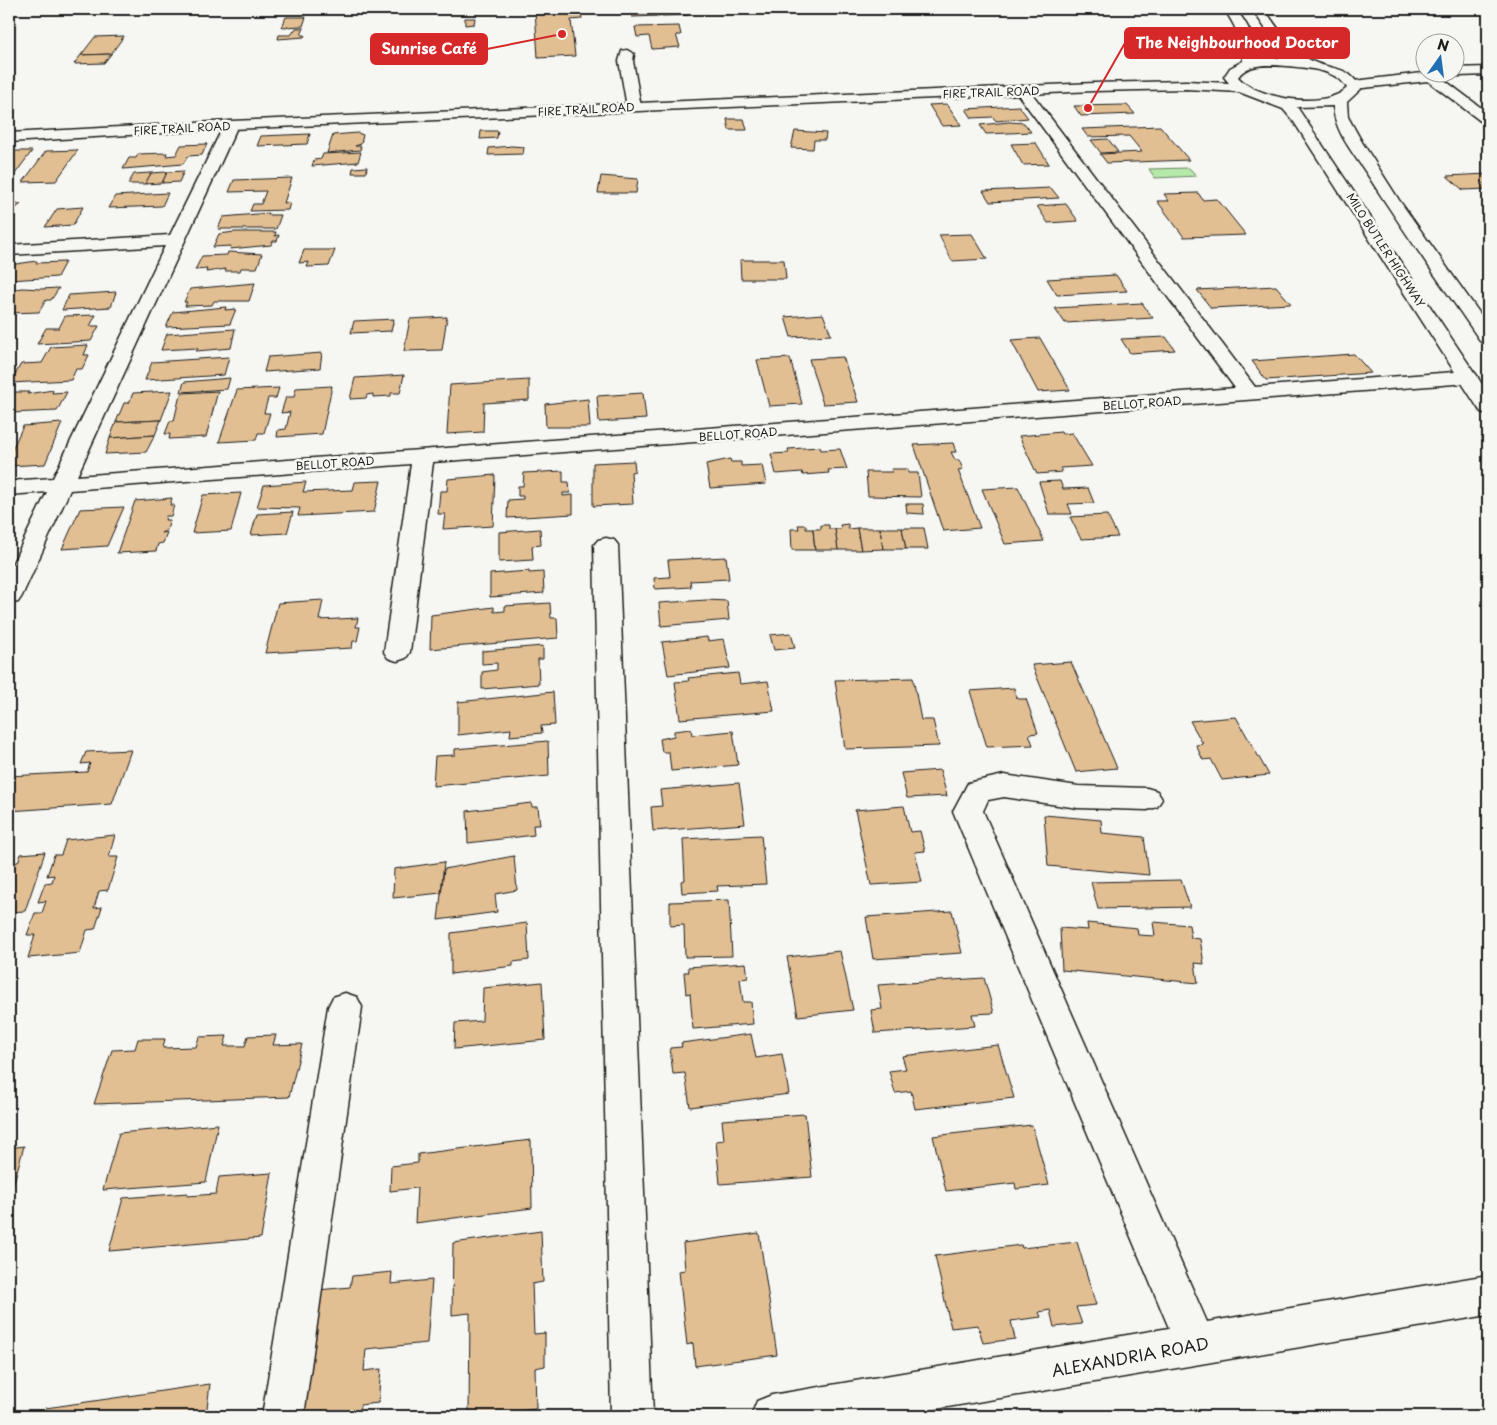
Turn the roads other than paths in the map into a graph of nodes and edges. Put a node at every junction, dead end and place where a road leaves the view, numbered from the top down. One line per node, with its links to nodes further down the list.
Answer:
1 (1230, 9): 4 (street)
2 (1258, 9): 5 (street)
3 (627, 54): 18 (street)
4 (1250, 64): 5 (street, FIRE TRAIL ROAD); 6 (street, FIRE TRAIL ROAD)
5 (1315, 66): 9 (street); 13 (street)
6 (1232, 72): 12 (street, FIRE TRAIL ROAD); 14 (street)
7 (1464, 72): 8 (street)
8 (1488, 72)
9 (1414, 74)
10 (1414, 76): 13 (street)
11 (1439, 82): 19 (street)
12 (1164, 85): 14 (street, FIRE TRAIL ROAD); 15 (street, FIRE TRAIL ROAD)
13 (1354, 85): 17 (street)
14 (1241, 88): 16 (street, FIRE TRAIL ROAD)
15 (1022, 90): 18 (street, FIRE TRAIL ROAD); 26 (street)
16 (1277, 100): 17 (street); 25 (street, MILO BUTLER HIGHWAY)
17 (1340, 100): 24 (street)
18 (634, 107): 20 (street, FIRE TRAIL ROAD)
19 (1486, 116)
20 (231, 125): 21 (street, FIRE TRAIL ROAD); 22 (street)
21 (9, 138)
22 (177, 240): 23 (street); 29 (street)
23 (9, 250)
24 (1488, 338)
25 (1468, 377): 26 (street, BELLOT ROAD); 27 (street, MILO BUTLER HIGHWAY)
26 (1250, 394): 28 (street, BELLOT ROAD)
27 (1488, 408)
28 (423, 457): 29 (street, BELLOT ROAD); 33 (street)
29 (62, 484): 30 (street, BELLOT ROAD); 32 (street)
30 (9, 488)
31 (606, 546): 39 (street)
32 (9, 596)
33 (397, 652)
34 (1147, 799): 37 (street)
35 (345, 1007): 38 (street)
36 (1488, 1295): 37 (street, ALEXANDRIA ROAD)
37 (1196, 1344): 40 (street, ALEXANDRIA ROAD)
38 (283, 1416)
39 (632, 1416)
40 (772, 1416)

